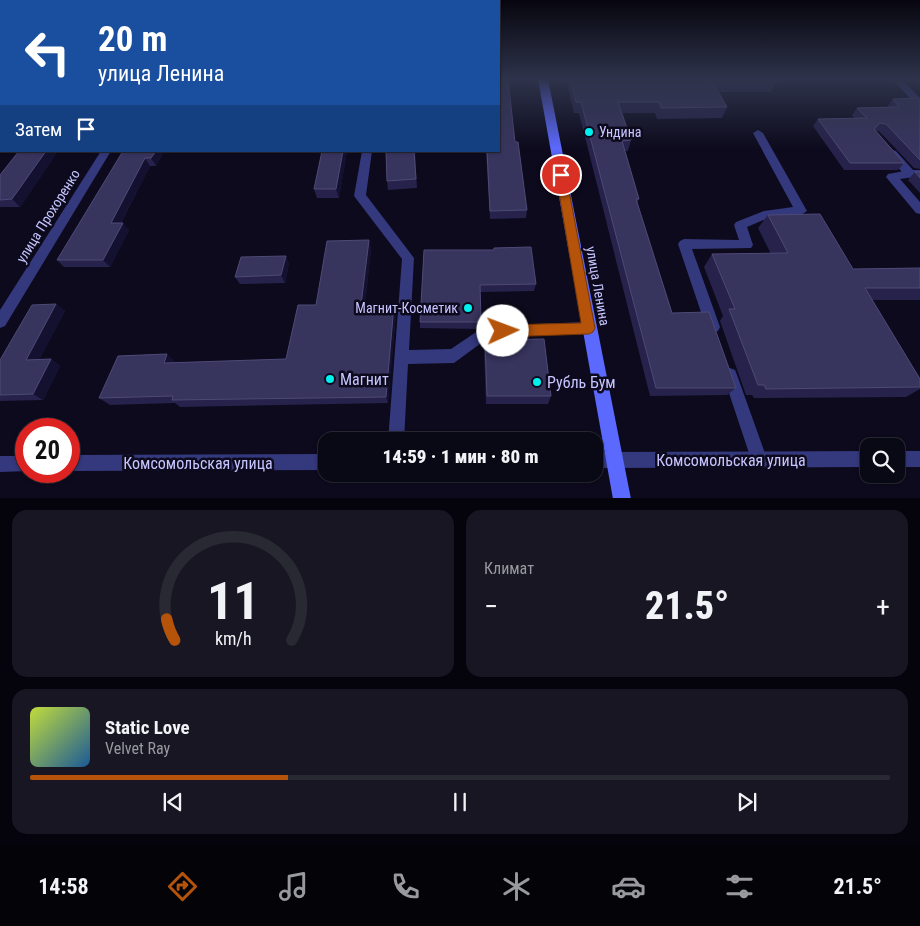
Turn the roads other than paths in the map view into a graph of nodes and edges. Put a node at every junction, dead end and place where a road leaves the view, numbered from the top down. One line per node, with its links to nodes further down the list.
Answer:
1 (547, 102): 9 (main road, улица Ленина)
2 (758, 133): 10 (street)
3 (887, 148): 6 (street)
4 (105, 152): 8 (street, улица Прохоренко)
5 (367, 152): 11 (street)
6 (915, 174): 7 (street)
7 (920, 210)
8 (0, 322)
9 (589, 328): 11 (street); 18 (main road, улица Ленина)
10 (717, 338)
11 (402, 357): 13 (street)
12 (726, 366): 19 (street)
13 (397, 432)
14 (860, 459): 19 (street, Комсомольская улица)
15 (905, 459): 16 (street)
16 (920, 459)
17 (603, 460): 18 (street, Комсомольская улица)
18 (614, 460): 19 (street, Комсомольская улица); 24 (main road, улица Ленина)
19 (759, 460)
20 (318, 462): 21 (street, Комсомольская улица)
21 (80, 463)
22 (0, 464): 23 (street)
23 (15, 464)
24 (622, 498)

